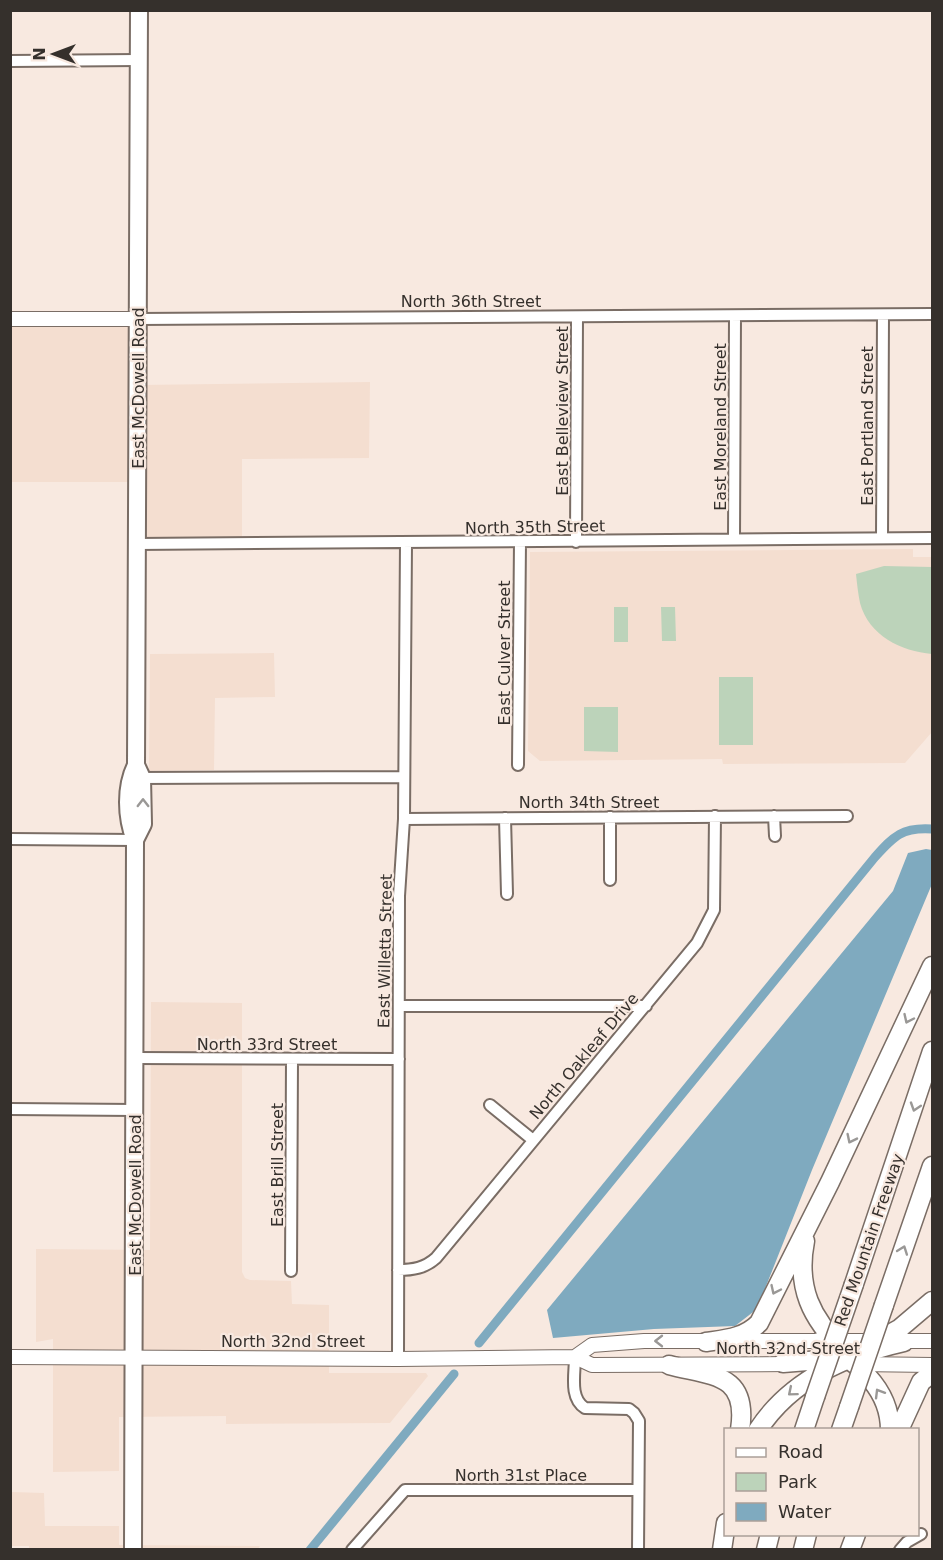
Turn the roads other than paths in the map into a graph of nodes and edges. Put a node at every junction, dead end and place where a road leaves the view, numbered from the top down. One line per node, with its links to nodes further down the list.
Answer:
1 (139, 10): 2 (main road, East McDowell Road)
2 (138, 60): 3 (street); 9 (main road, East McDowell Road)
3 (10, 61)
4 (933, 314): 5 (street, North 36th Street)
5 (883, 315): 6 (street, North 36th Street); 11 (street, East Portland Street)
6 (735, 316): 7 (street, North 36th Street); 10 (street, East Moreland Street)
7 (577, 317): 9 (street, North 36th Street); 14 (street, East Belleview Street)
8 (10, 320): 9 (main road, North 36th Street)
9 (139, 320): 16 (main road, East McDowell Road)
10 (734, 538): 11 (street, North 35th Street); 14 (street, North 35th Street)
11 (882, 538): 12 (street, North 35th Street)
12 (933, 538)
13 (520, 542): 14 (street, North 35th Street); 15 (street, North 35th Street); 17 (street, East Culver Street)
14 (576, 542)
15 (406, 543): 16 (street, North 35th Street); 19 (street, East Willetta Street)
16 (137, 544): 18 (main road, East McDowell Road)
17 (518, 765)
18 (136, 774): 19 (street); 28 (main road, East McDowell Road)
19 (404, 777): 25 (street, East Willetta Street)
20 (715, 816): 21 (street, North 34th Street); 23 (street, North 34th Street); 33 (street, North Oakleaf Drive)
21 (774, 816): 22 (street, North 34th Street); 26 (street)
22 (847, 816)
23 (610, 817): 24 (street, North 34th Street); 29 (street)
24 (505, 818): 25 (street, North 34th Street); 30 (street)
25 (404, 819): 32 (street, East Willetta Street)
26 (775, 836)
27 (10, 839): 28 (street)
28 (135, 840): 35 (main road, East McDowell Road)
29 (610, 880)
30 (507, 894)
31 (933, 966): 43 (highway, one-way to 43)
32 (399, 1006): 33 (street); 37 (street, East Willetta Street)
33 (646, 1006): 41 (street, North Oakleaf Drive)
34 (933, 1051): 62 (highway, Red Mountain Freeway, one-way to 62, bridge)
35 (135, 1058): 36 (street, North 33rd Street); 40 (main road, East McDowell Road)
36 (292, 1059): 37 (street, North 33rd Street); 45 (street, East Brill Street)
37 (399, 1059): 44 (street, East Willetta Street)
38 (490, 1105): 41 (street)
39 (10, 1109): 40 (street)
40 (135, 1110): 51 (main road, East McDowell Road)
41 (533, 1140): 44 (street, North Oakleaf Drive)
42 (933, 1166): 63 (highway, one-way to 42, bridge)
43 (812, 1219): 48 (highway, one-way to 48); 53 (highway)
44 (398, 1270): 55 (street, East Willetta Street)
45 (291, 1271)
46 (933, 1301): 49 (highway)
47 (933, 1341): 50 (main road, North 32nd Street)
48 (706, 1342): 52 (main road, North 32nd Street, one-way to 52); 53 (main road, North 32nd Street)
49 (874, 1342): 50 (main road, North 32nd Street); 53 (highway)
50 (904, 1342): 53 (highway)
51 (135, 1356): 54 (main road, North 32nd Street); 55 (main road, North 32nd Street); 68 (main road, East McDowell Road)
52 (575, 1356): 55 (main road, North 32nd Street); 57 (main road, North 32nd Street); 66 (street)
53 (845, 1356): 56 (highway); 58 (main road, North 32nd Street); 61 (highway, one-way to 61); 64 (highway, one-way to 53)
54 (10, 1357)
55 (398, 1359)
56 (783, 1364): 57 (main road, North 32nd Street)
57 (669, 1365): 60 (highway)
58 (933, 1365)
59 (933, 1372): 65 (highway)
60 (740, 1428)
61 (760, 1428)
62 (805, 1428)
63 (842, 1428)
64 (890, 1428)
65 (900, 1428)
66 (638, 1490): 69 (street, North 31st Place); 70 (street)
67 (918, 1536): 71 (street)
68 (133, 1550)
69 (352, 1550)
70 (638, 1550)
71 (900, 1550)

